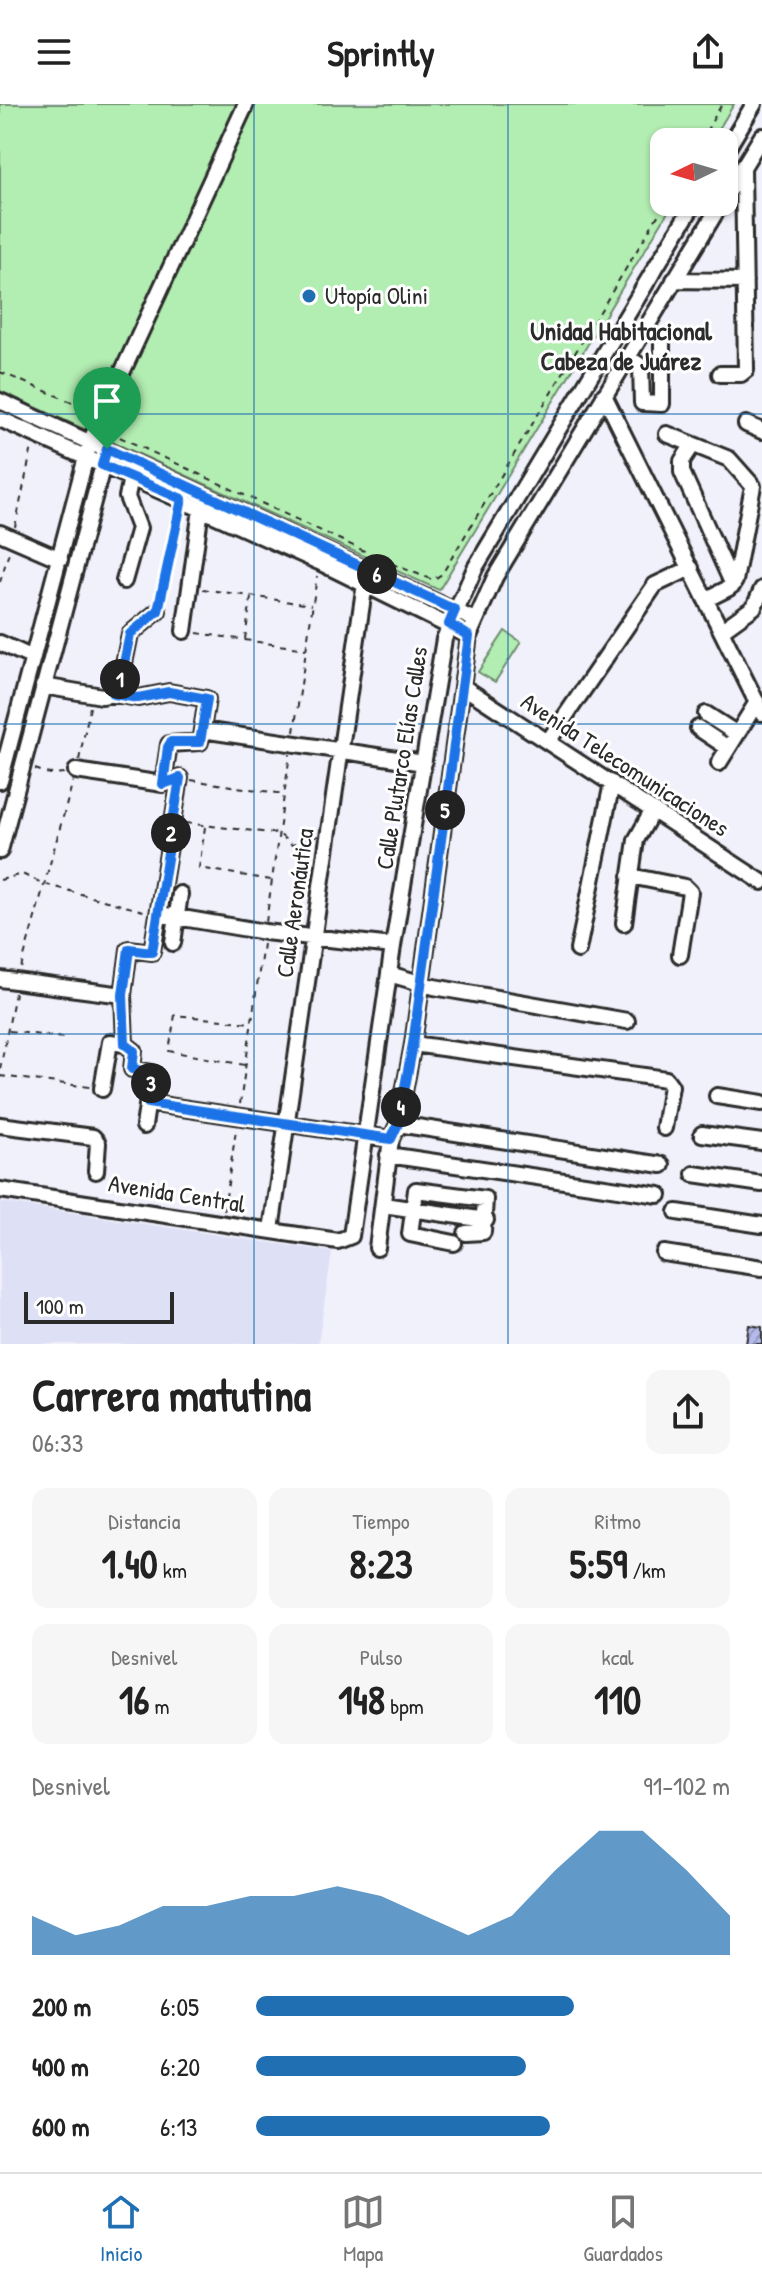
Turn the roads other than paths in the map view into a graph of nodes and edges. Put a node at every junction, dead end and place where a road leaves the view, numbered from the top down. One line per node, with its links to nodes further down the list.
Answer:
1 (246, 104): 22 (street)
2 (754, 104): 3 (street)
3 (738, 131)
4 (762, 136): 5 (street, Calle Plutarco Elías Calles)
5 (743, 167): 6 (street, Calle Plutarco Elías Calles); 10 (street)
6 (738, 175)
7 (687, 216): 38 (street, Calle Plutarco Elías Calles)
8 (713, 216): 9 (street, Calle Plutarco Elías Calles)
9 (674, 280): 10 (street); 12 (street, Calle Plutarco Elías Calles)
10 (745, 281): 15 (street)
11 (662, 337): 13 (street)
12 (627, 357): 14 (street); 16 (street, Calle Plutarco Elías Calles)
13 (662, 364): 14 (street); 14 (street)
14 (641, 366)
15 (720, 374)
16 (604, 395): 31 (street); 39 (street, Calle Plutarco Elías Calles)
17 (0, 401): 22 (street)
18 (0, 419): 25 (street)
19 (746, 424): 20 (street)
20 (762, 431)
21 (667, 434): 23 (street)
22 (90, 442): 24 (street); 25 (street)
23 (692, 446): 34 (street); 34 (street)
24 (107, 449): 26 (street); 38 (street)
25 (87, 458): 26 (street); 30 (street)
26 (102, 465): 27 (street); 45 (street)
27 (131, 477): 28 (street); 32 (street)
28 (201, 509): 33 (street); 41 (street)
29 (6, 535): 30 (street)
30 (60, 559): 44 (street)
31 (691, 568): 36 (street); 53 (street)
32 (124, 581)
33 (365, 583): 38 (street); 55 (street, Calle Aeronáutica)
34 (733, 585): 36 (street)
35 (762, 589): 40 (street)
36 (707, 599): 40 (street)
37 (158, 611): 47 (street)
38 (452, 617): 39 (street); 42 (street); 57 (street, Calle Plutarco Elías Calles)
39 (475, 620): 42 (street, Calle Plutarco Elías Calles)
40 (722, 630): 48 (street)
41 (184, 631)
42 (469, 636): 46 (street, Calle Plutarco Elías Calles)
43 (0, 643): 44 (street)
44 (33, 658): 56 (street)
45 (43, 686): 47 (street); 64 (street)
46 (462, 686): 53 (street, Avenida Telecomunicaciones); 78 (street, Calle Plutarco Elías Calles)
47 (114, 694): 51 (street)
48 (760, 707): 52 (street)
49 (706, 714): 52 (street)
50 (698, 728): 54 (street)
51 (202, 730): 55 (street); 59 (street)
52 (737, 734): 54 (street)
53 (549, 740): 62 (street, Avenida Telecomunicaciones)
54 (728, 748): 58 (street)
55 (340, 750): 57 (street); 71 (street, Calle Aeronáutica)
56 (3, 754): 61 (street)
57 (424, 763): 73 (street, Calle Plutarco Elías Calles)
58 (719, 763)
59 (76, 771)
60 (180, 778): 68 (street)
61 (0, 781)
62 (612, 783): 63 (street, Avenida Telecomunicaciones); 74 (street)
63 (653, 810): 65 (street); 66 (street, Avenida Telecomunicaciones)
64 (0, 851)
65 (630, 876): 70 (street); 75 (street)
66 (762, 882)
67 (180, 894): 69 (street)
68 (159, 914): 69 (street); 79 (street)
69 (177, 917): 71 (street); 72 (street)
70 (624, 923)
71 (312, 937): 73 (street); 87 (street, Calle Aeronáutica)
72 (173, 943)
73 (393, 946): 76 (street, Calle Plutarco Elías Calles)
74 (578, 950)
75 (680, 955)
76 (389, 974): 78 (street); 93 (street, Calle Plutarco Elías Calles)
77 (0, 979): 79 (street)
78 (421, 983): 80 (street); 82 (street, Calle Plutarco Elías Calles)
79 (123, 995): 81 (street)
80 (627, 1021)
81 (125, 1044): 83 (street); 85 (street)
82 (413, 1044): 88 (street, Calle Plutarco Elías Calles); 91 (street)
83 (102, 1089)
84 (717, 1096): 86 (street)
85 (148, 1103): 87 (street); 90 (street)
86 (762, 1103)
87 (286, 1124): 93 (street); 108 (street, Calle Aeronáutica)
88 (398, 1124): 94 (street, Calle Plutarco Elías Calles); 97 (street)
89 (0, 1125): 98 (street)
90 (144, 1126)
91 (664, 1128)
92 (702, 1134): 95 (street)
93 (364, 1136): 94 (street); 110 (street, Calle Plutarco Elías Calles)
94 (391, 1139): 96 (street, Calle Plutarco Elías Calles)
95 (762, 1142)
96 (388, 1155): 102 (street); 103 (street, Calle Plutarco Elías Calles)
97 (662, 1165)
98 (96, 1171)
99 (694, 1174): 100 (street)
100 (762, 1184)
101 (0, 1190): 108 (street, Avenida Central)
102 (659, 1195)
103 (383, 1205): 104 (street); 112 (street, Calle Plutarco Elías Calles)
104 (412, 1211): 106 (street); 106 (street); 111 (street)
105 (677, 1212): 107 (street)
106 (486, 1220): 109 (street)
107 (762, 1225)
108 (271, 1230): 110 (street, Avenida Central)
109 (466, 1233)
110 (347, 1240)
111 (454, 1243)
112 (377, 1248)
113 (664, 1253): 114 (street)
114 (762, 1268)

